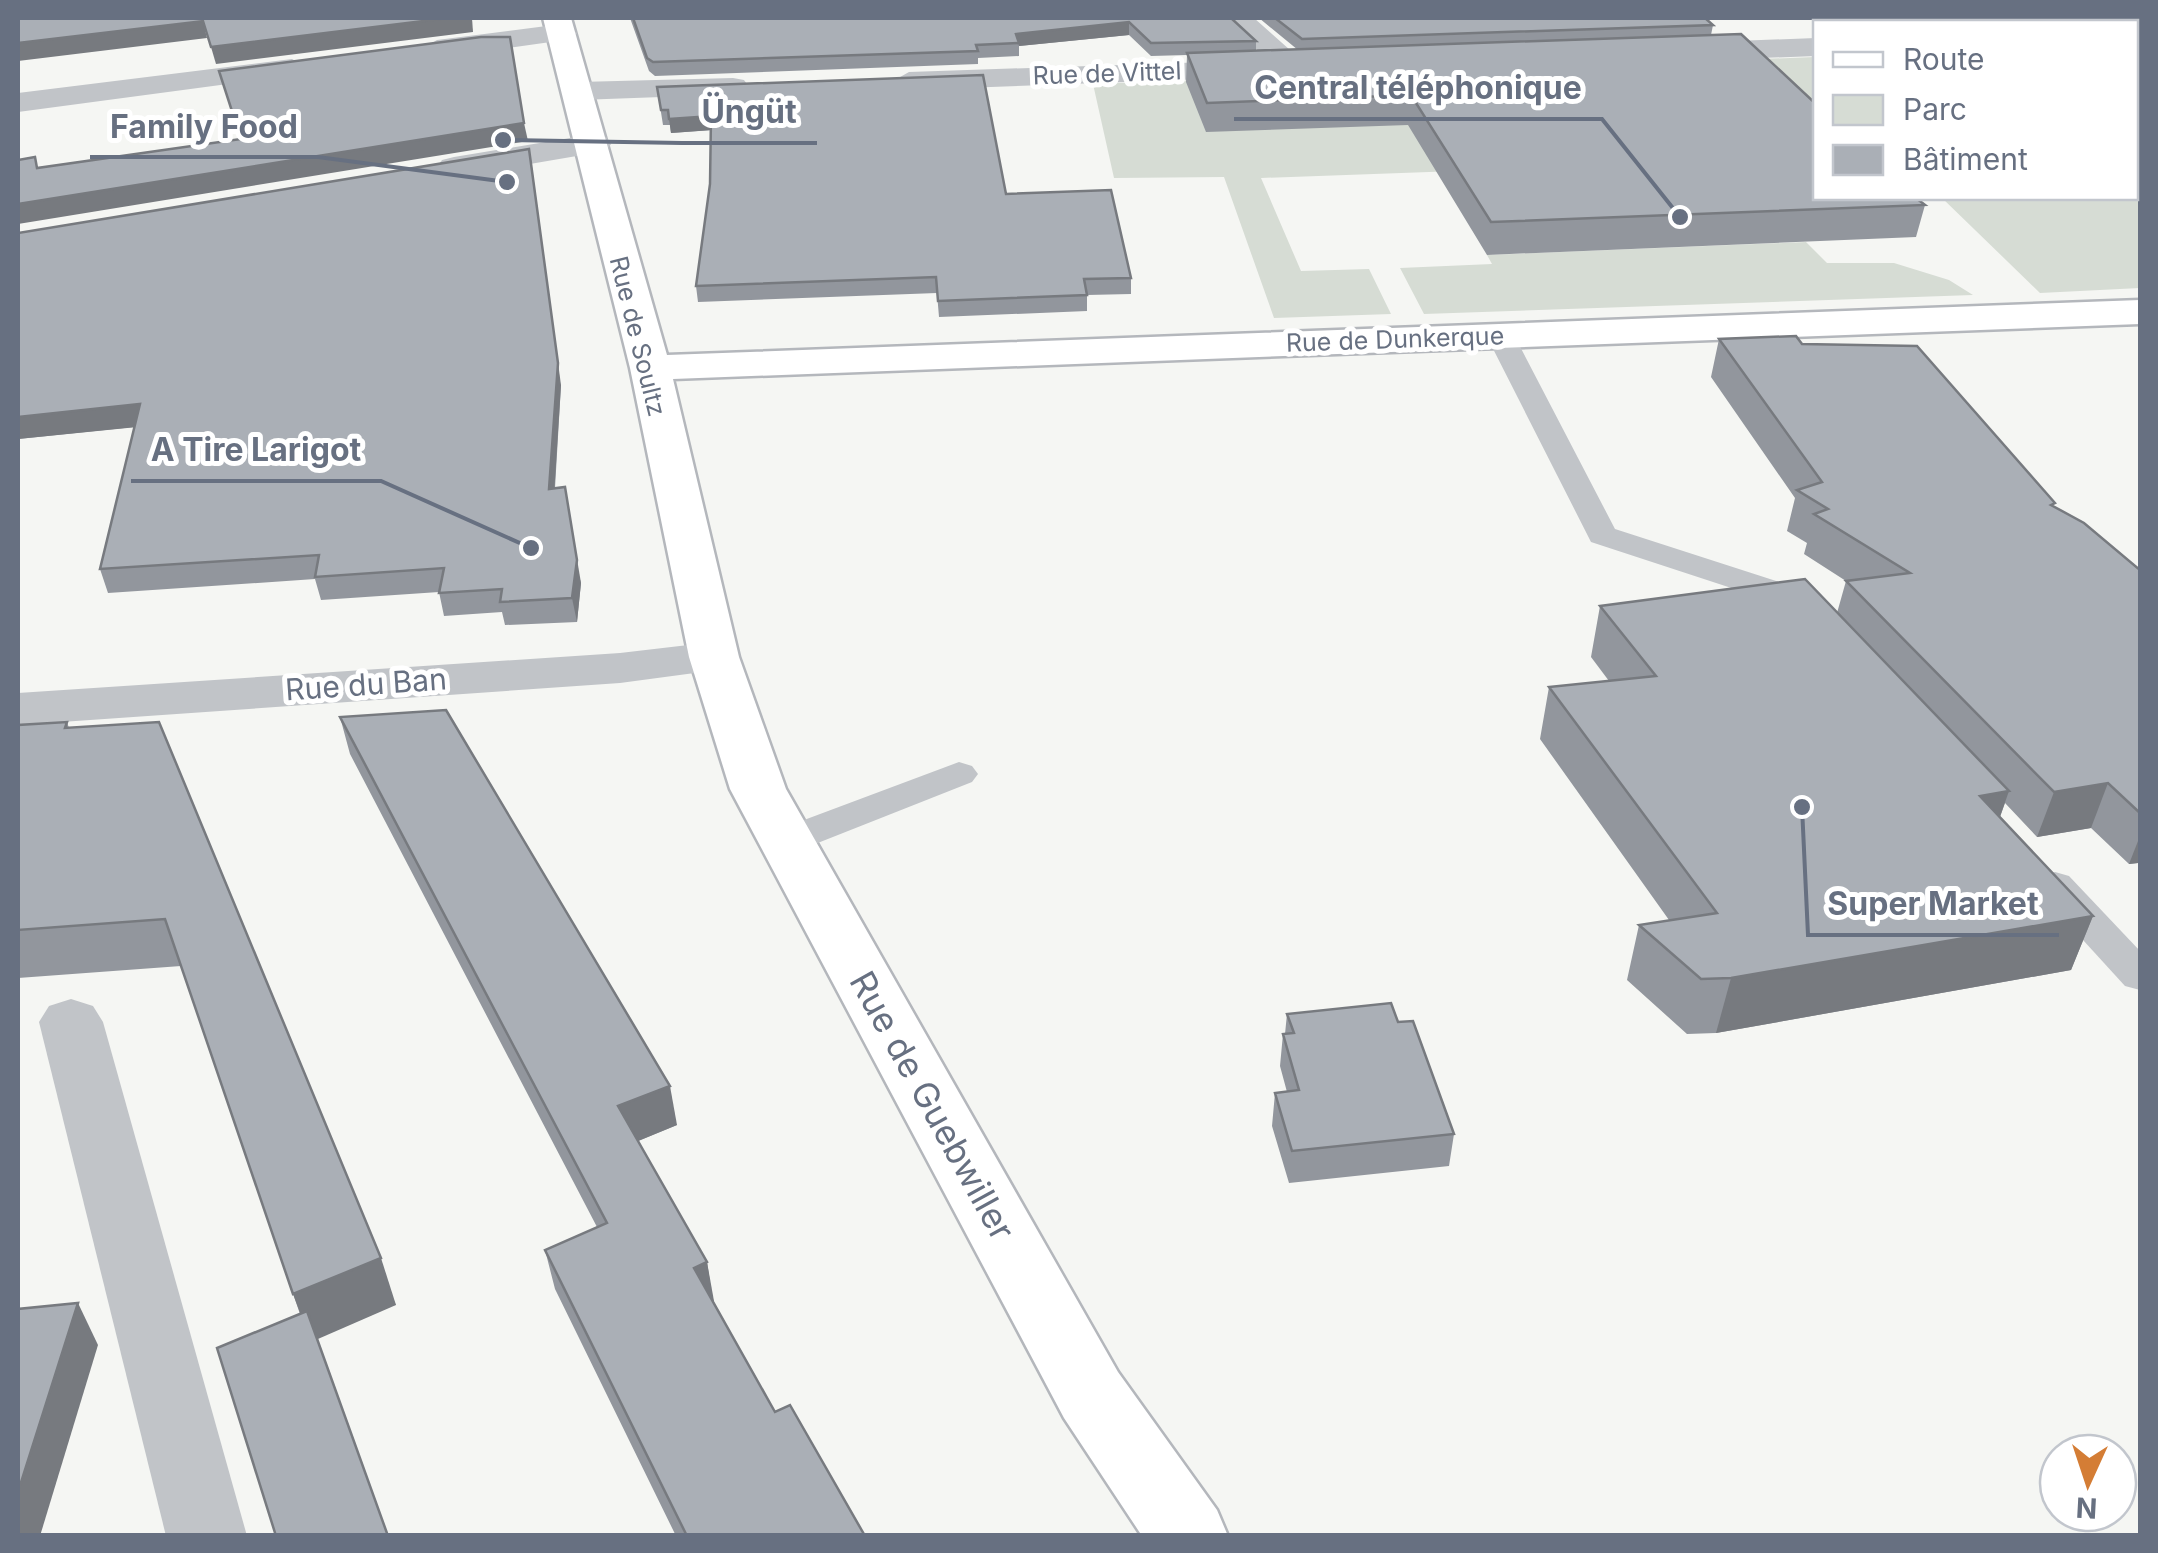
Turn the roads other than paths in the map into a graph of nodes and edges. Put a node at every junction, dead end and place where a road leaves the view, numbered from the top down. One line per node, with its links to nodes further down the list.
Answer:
1 (1237, 18): 8 (street)
2 (560, 26): 4 (street); 11 (main road, Rue de Soultz)
3 (1813, 47): 5 (street)
4 (406, 53)
5 (1661, 53)
6 (330, 63): 12 (street)
7 (1332, 65): 8 (street, Rue de Vittel)
8 (1293, 66): 9 (street, Rue de Vittel)
9 (882, 82)
10 (766, 86): 11 (street)
11 (579, 92): 13 (main road, Rue de Soultz)
12 (18, 104)
13 (594, 144): 14 (street); 17 (main road, Rue de Soultz)
14 (421, 172)
15 (2140, 312): 16 (main road, Rue de Dunkerque)
16 (1500, 335): 17 (main road, Rue de Dunkerque); 18 (lane)
17 (650, 368): 19 (main road, Rue de Soultz)
18 (1822, 636)
19 (714, 657): 20 (street, Rue du Ban); 22 (main road, Rue de Guebwiller)
20 (18, 709)
21 (959, 774): 22 (lane)
22 (786, 841): 27 (main road, Rue de Guebwiller)
23 (2034, 862): 24 (lane)
24 (2140, 976)
25 (71, 1022): 26 (street)
26 (207, 1536)
27 (1188, 1536)

